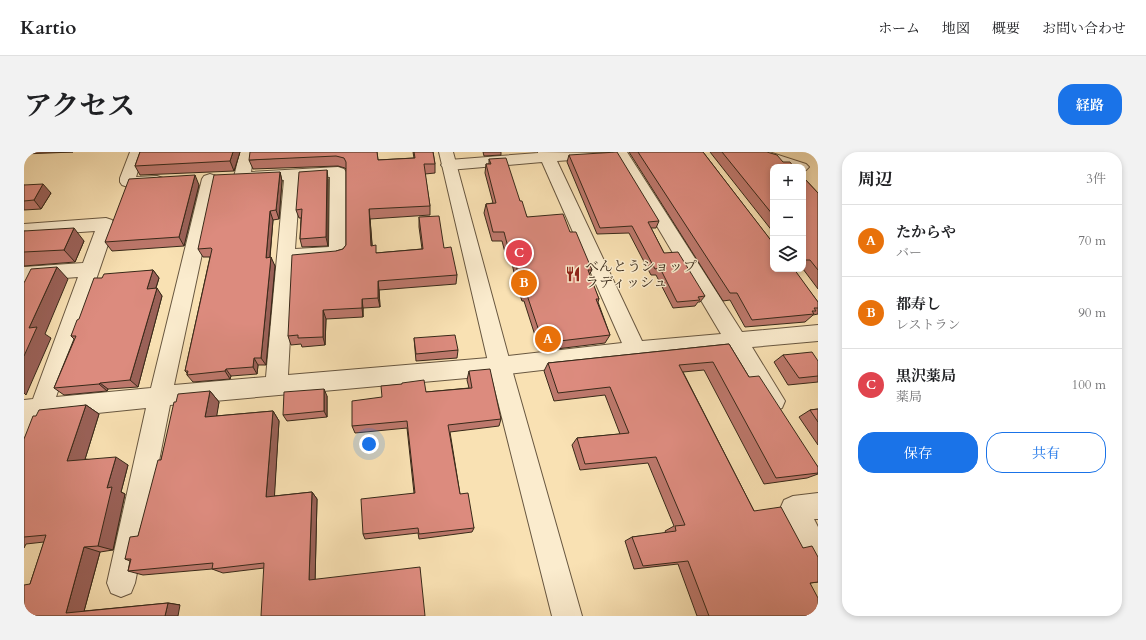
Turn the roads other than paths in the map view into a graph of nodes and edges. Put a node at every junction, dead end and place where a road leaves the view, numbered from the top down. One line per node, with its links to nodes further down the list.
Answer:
1 (137, 152): 11 (street)
2 (247, 152): 10 (street)
3 (616, 152): 6 (street)
4 (620, 152): 17 (street)
5 (754, 152): 8 (street)
6 (546, 154): 7 (street); 18 (street)
7 (448, 159): 19 (street)
8 (784, 164)
9 (292, 174): 10 (street); 13 (street); 13 (street)
10 (220, 179): 21 (street)
11 (170, 181)
12 (24, 230): 14 (street)
13 (286, 256): 20 (street)
14 (90, 269): 15 (street); 22 (street)
15 (24, 274)
16 (818, 333): 17 (street)
17 (736, 341): 18 (street); 23 (street)
18 (636, 350): 19 (street)
19 (500, 366): 20 (street); 28 (street)
20 (276, 385): 21 (street)
21 (160, 397): 22 (street); 27 (street)
22 (33, 409): 24 (street)
23 (785, 418)
24 (24, 455)
25 (818, 506): 26 (street)
26 (818, 553)
27 (121, 583)
28 (567, 616)

